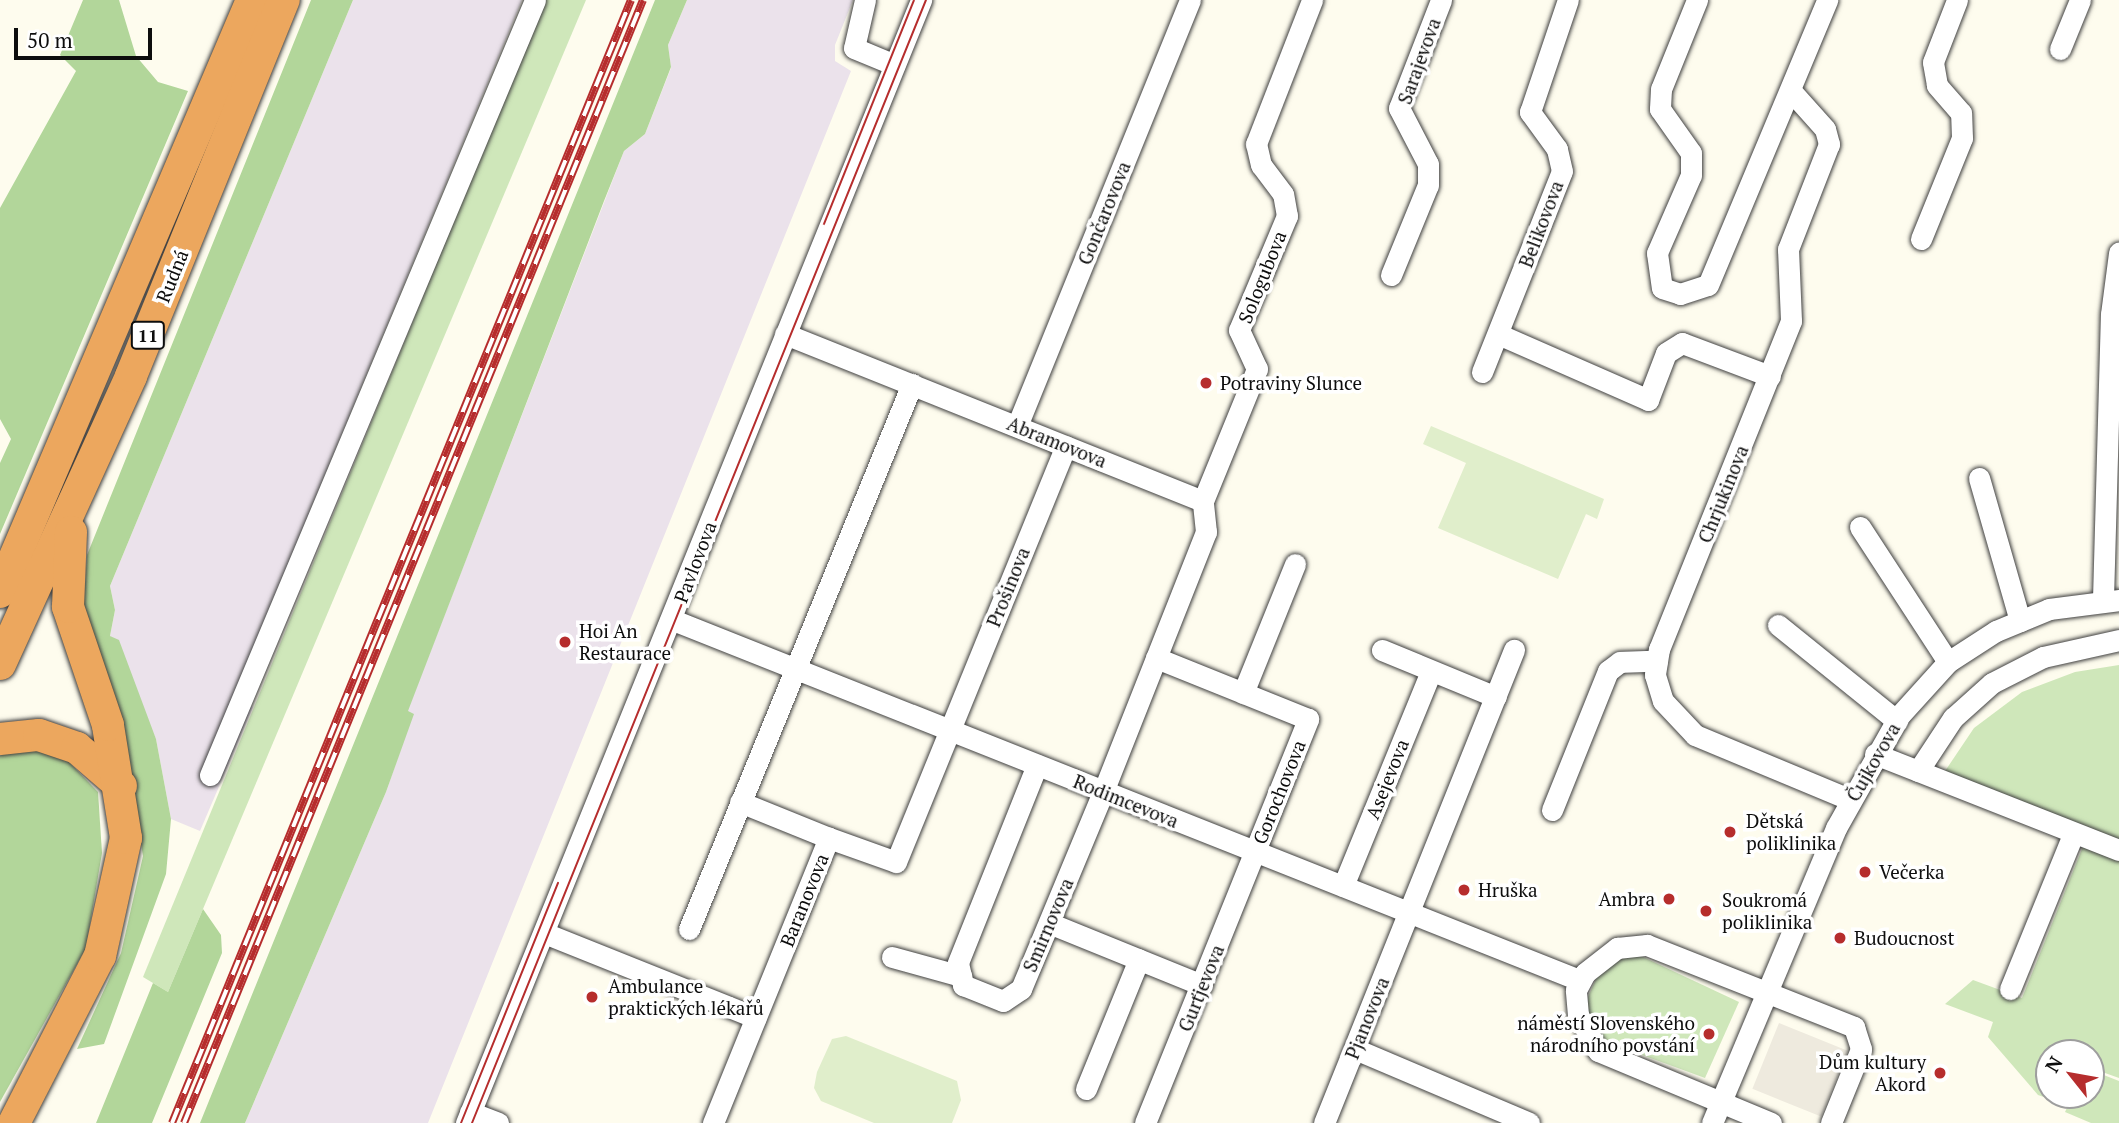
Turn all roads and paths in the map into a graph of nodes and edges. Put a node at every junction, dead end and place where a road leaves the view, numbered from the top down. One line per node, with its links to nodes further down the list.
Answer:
1 (252, 0): 32 (highway, Rudná / 11)
2 (284, 0): 29 (highway, Rudná / 11)
3 (535, 0): 54 (street)
4 (865, 0): 15 (street)
5 (921, 0): 15 (street, Pavlovova)
6 (1190, 0): 25 (street, Gončarovova)
7 (1312, 0): 28 (street, Sologubova)
8 (1441, 0): 19 (street, Sarajevova)
9 (1568, 0): 21 (street, Belikovova)
10 (1697, 0): 16 (street)
11 (1827, 0): 16 (street)
12 (1957, 0): 17 (street)
13 (2080, 0): 14 (street)
14 (2060, 49)
15 (895, 65): 20 (street, Pavlovova)
16 (1791, 91): 23 (street, Chrjukinova)
17 (1921, 239)
18 (2119, 253): 33 (street)
19 (1391, 275)
20 (785, 334): 24 (street, Abramovova); 34 (street, Pavlovova)
21 (1498, 334): 22 (street, Belikovova); 23 (street)
22 (1482, 372)
23 (1770, 376): 41 (street, Chrjukinova)
24 (912, 384): 25 (street, Abramovova); 44 (street)
25 (1017, 426): 26 (street, Abramovova)
26 (1066, 446): 28 (street, Abramovova); 49 (street, Prošinova)
27 (1979, 478): 35 (street)
28 (1203, 501): 40 (street, Sologubova)
29 (75, 506): 43 (highway, Rudná / 11); 55 (highway)
30 (1860, 527): 42 (street)
31 (1296, 564): 46 (street)
32 (0, 592)
33 (2111, 599): 35 (street, Čujkovova)
34 (673, 620): 44 (street, Rodimcevova); 68 (street, Pavlovova)
35 (2020, 621): 42 (street, Čujkovova)
36 (1778, 625): 48 (street)
37 (2119, 640): 53 (street)
38 (1382, 650): 45 (street)
39 (1514, 650): 47 (street)
40 (1156, 658): 46 (street, Gorochovova); 56 (street, Sologubova)
41 (1657, 662): 57 (street); 59 (street)
42 (1948, 662): 48 (street, Čujkovova)
43 (0, 664)
44 (795, 667): 49 (street, Rodimcevova); 58 (street)
45 (1431, 671): 47 (street); 64 (street, Asejevova)
46 (1243, 693): 63 (street, Gorochovova)
47 (1496, 697): 65 (street)
48 (1897, 720): 51 (street, Čujkovova)
49 (950, 729): 52 (street, Rodimcevova); 61 (street, Baranovova)
50 (0, 738): 55 (highway)
51 (1875, 754): 53 (street); 57 (street, Čujkovova)
52 (1037, 765): 56 (street, Rodimcevova); 71 (street)
53 (1918, 771): 60 (street)
54 (210, 775)
55 (121, 786): 80 (highway)
56 (1103, 792): 63 (street, Rodimcevova); 66 (street, Smirnovova)
57 (1851, 800): 75 (street, Čujkovova)
58 (740, 802): 61 (street); 67 (street)
59 (1552, 810)
60 (2073, 835): 62 (street); 74 (street)
61 (829, 838): 76 (street, Baranovova)
62 (2119, 850)
63 (1256, 852): 64 (street, Rodimcevova); 73 (street, Gurťjevova)
64 (1343, 887): 65 (street, Rodimcevova)
65 (1409, 913): 72 (street, Rodimcevova); 77 (street, Pjanovova)
66 (1049, 923): 70 (street); 71 (street, Smirnovova)
67 (689, 929)
68 (544, 933): 76 (street); 81 (street, Pavlovova)
69 (892, 957): 71 (street, Smirnovova)
70 (1139, 959): 73 (street); 78 (street)
71 (961, 976)
72 (1579, 980): 75 (street); 79 (street)
73 (1202, 985): 85 (street, Gurťjevova)
74 (2010, 989)
75 (1768, 992): 79 (street, Čujkovova); 89 (street)
76 (756, 1018): 84 (street, Baranovova)
77 (1355, 1049): 86 (street, Pjanovova); 87 (street)
78 (1086, 1089)
79 (1717, 1113): 88 (street)
80 (20, 1114): 82 (highway)
81 (468, 1117): 83 (street)
82 (0, 1123)
83 (498, 1123)
84 (713, 1123)
85 (1145, 1123)
86 (1324, 1123)
87 (1529, 1123)
88 (1771, 1123)
89 (1831, 1123)

